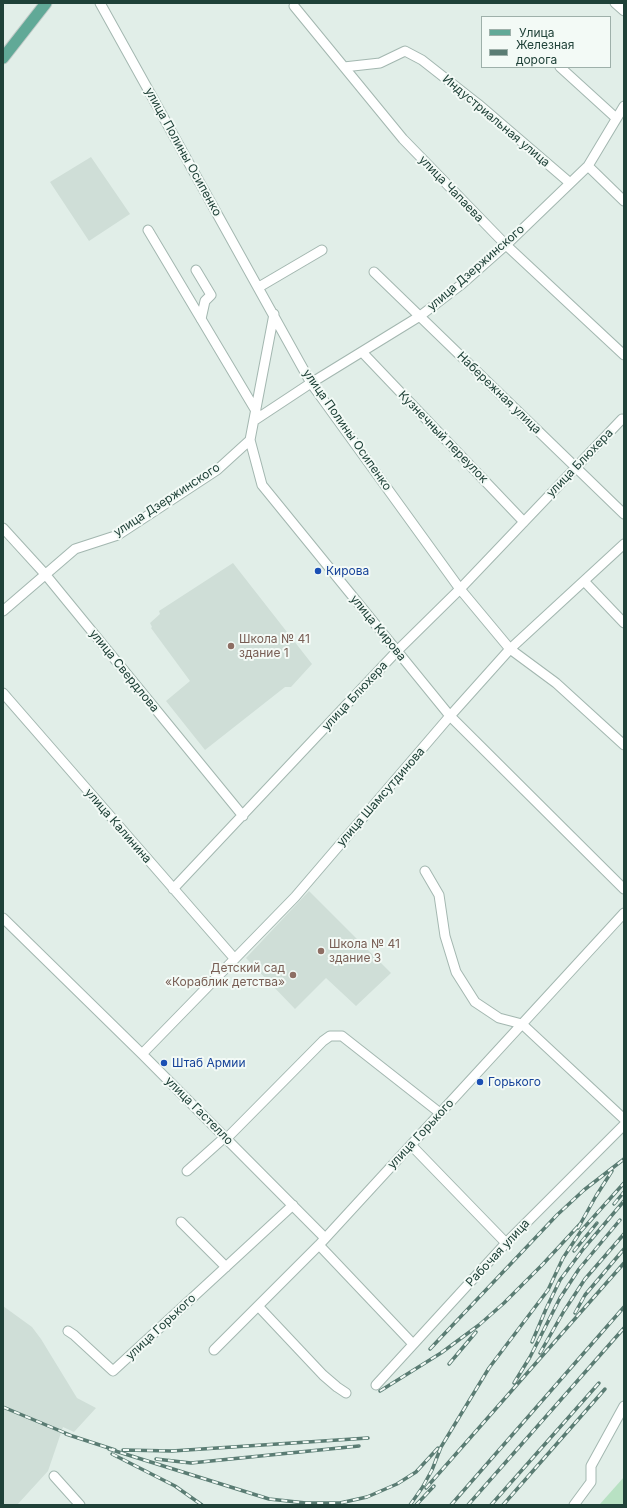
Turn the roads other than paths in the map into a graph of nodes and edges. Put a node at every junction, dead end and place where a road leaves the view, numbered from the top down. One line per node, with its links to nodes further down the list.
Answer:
1 (46, 3): 6 (main road)
2 (100, 3): 18 (street, улица Полины Осипенко)
3 (615, 3): 5 (street)
4 (294, 6): 7 (street, улица Чапаева)
5 (624, 11)
6 (3, 58)
7 (344, 67): 11 (street, Индустриальная улица); 14 (street, улица Чапаева)
8 (561, 68): 9 (street)
9 (621, 112): 10 (street, улица Дзержинского)
10 (588, 166): 11 (street, улица Дзержинского); 12 (street)
11 (570, 183): 14 (street, улица Дзержинского)
12 (624, 201)
13 (148, 230): 21 (street)
14 (506, 245): 20 (street, улица Дзержинского); 23 (street, улица Чапаева)
15 (322, 250): 18 (street)
16 (196, 270): 21 (street)
17 (374, 272): 20 (street, Набережная улица)
18 (259, 287): 19 (street, улица Полины Осипенко)
19 (274, 314): 24 (street, улица Полины Осипенко); 25 (street, улица Кирова)
20 (420, 316): 22 (street, улица Дзержинского); 28 (street, Набережная улица)
21 (202, 319): 25 (street)
22 (362, 352): 24 (street, улица Дзержинского); 30 (street, Кузнечный переулок)
23 (624, 355)
24 (311, 383): 25 (street, улица Дзержинского); 35 (street, улица Полины Осипенко)
25 (255, 415): 27 (street, улица Кирова)
26 (622, 419): 28 (street, улица Блюхера)
27 (250, 440): 33 (street, улица Дзержинского); 39 (street, улица Кирова)
28 (575, 468): 29 (street, Набережная улица); 30 (street, улица Блюхера)
29 (624, 514)
30 (524, 522): 35 (street, улица Блюхера)
31 (3, 528): 33 (street, улица Свердлова)
32 (624, 544): 34 (street, улица Шамсутдинова)
33 (45, 574): 36 (street, улица Дзержинского); 43 (street, улица Свердлова)
34 (584, 581): 37 (street); 38 (street, улица Шамсутдинова)
35 (460, 589): 38 (street, улица Полины Осипенко); 39 (street, улица Блюхера)
36 (3, 611)
37 (624, 623)
38 (510, 649): 41 (street, улица Шамсутдинова); 42 (street, улица Полины Осипенко)
39 (397, 651): 41 (street, улица Кирова); 43 (street, улица Блюхера)
40 (3, 693): 45 (street, улица Калинина)
41 (450, 716): 46 (street, улица Кирова); 49 (street, улица Шамсутдинова)
42 (624, 745)
43 (243, 816): 45 (street, улица Блюхера)
44 (426, 871): 50 (street)
45 (174, 889): 49 (street, улица Калинина)
46 (624, 889)
47 (624, 913): 50 (street, улица Горького)
48 (3, 918): 51 (street, улица Гастелло)
49 (234, 958): 51 (street, улица Шамсутдинова)
50 (522, 1024): 52 (street, улица Горького); 53 (street)
51 (142, 1054): 55 (street, улица Гастелло)
52 (440, 1113): 55 (street); 56 (street, улица Горького)
53 (624, 1120)
54 (624, 1125): 61 (street, Рабочая улица)
55 (225, 1138): 57 (street); 58 (street, улица Гастелло)
56 (411, 1145): 60 (street, улица Горького); 61 (street)
57 (187, 1171)
58 (293, 1205): 60 (street, улица Гастелло); 63 (street, улица Горького)
59 (181, 1222): 63 (street)
60 (325, 1238): 62 (street, улица Горького)
61 (506, 1243): 66 (street, Рабочая улица)
62 (318, 1245): 64 (street, улица Горького); 66 (street)
63 (226, 1267): 65 (street, улица Горького)
64 (258, 1306): 67 (street, улица Горького); 69 (street)
65 (68, 1331)
66 (413, 1344): 68 (street, Рабочая улица)
67 (214, 1350)
68 (376, 1385)
69 (346, 1393)
70 (624, 1406): 73 (street)
71 (54, 1476): 72 (street)
72 (80, 1505)
73 (574, 1505)

